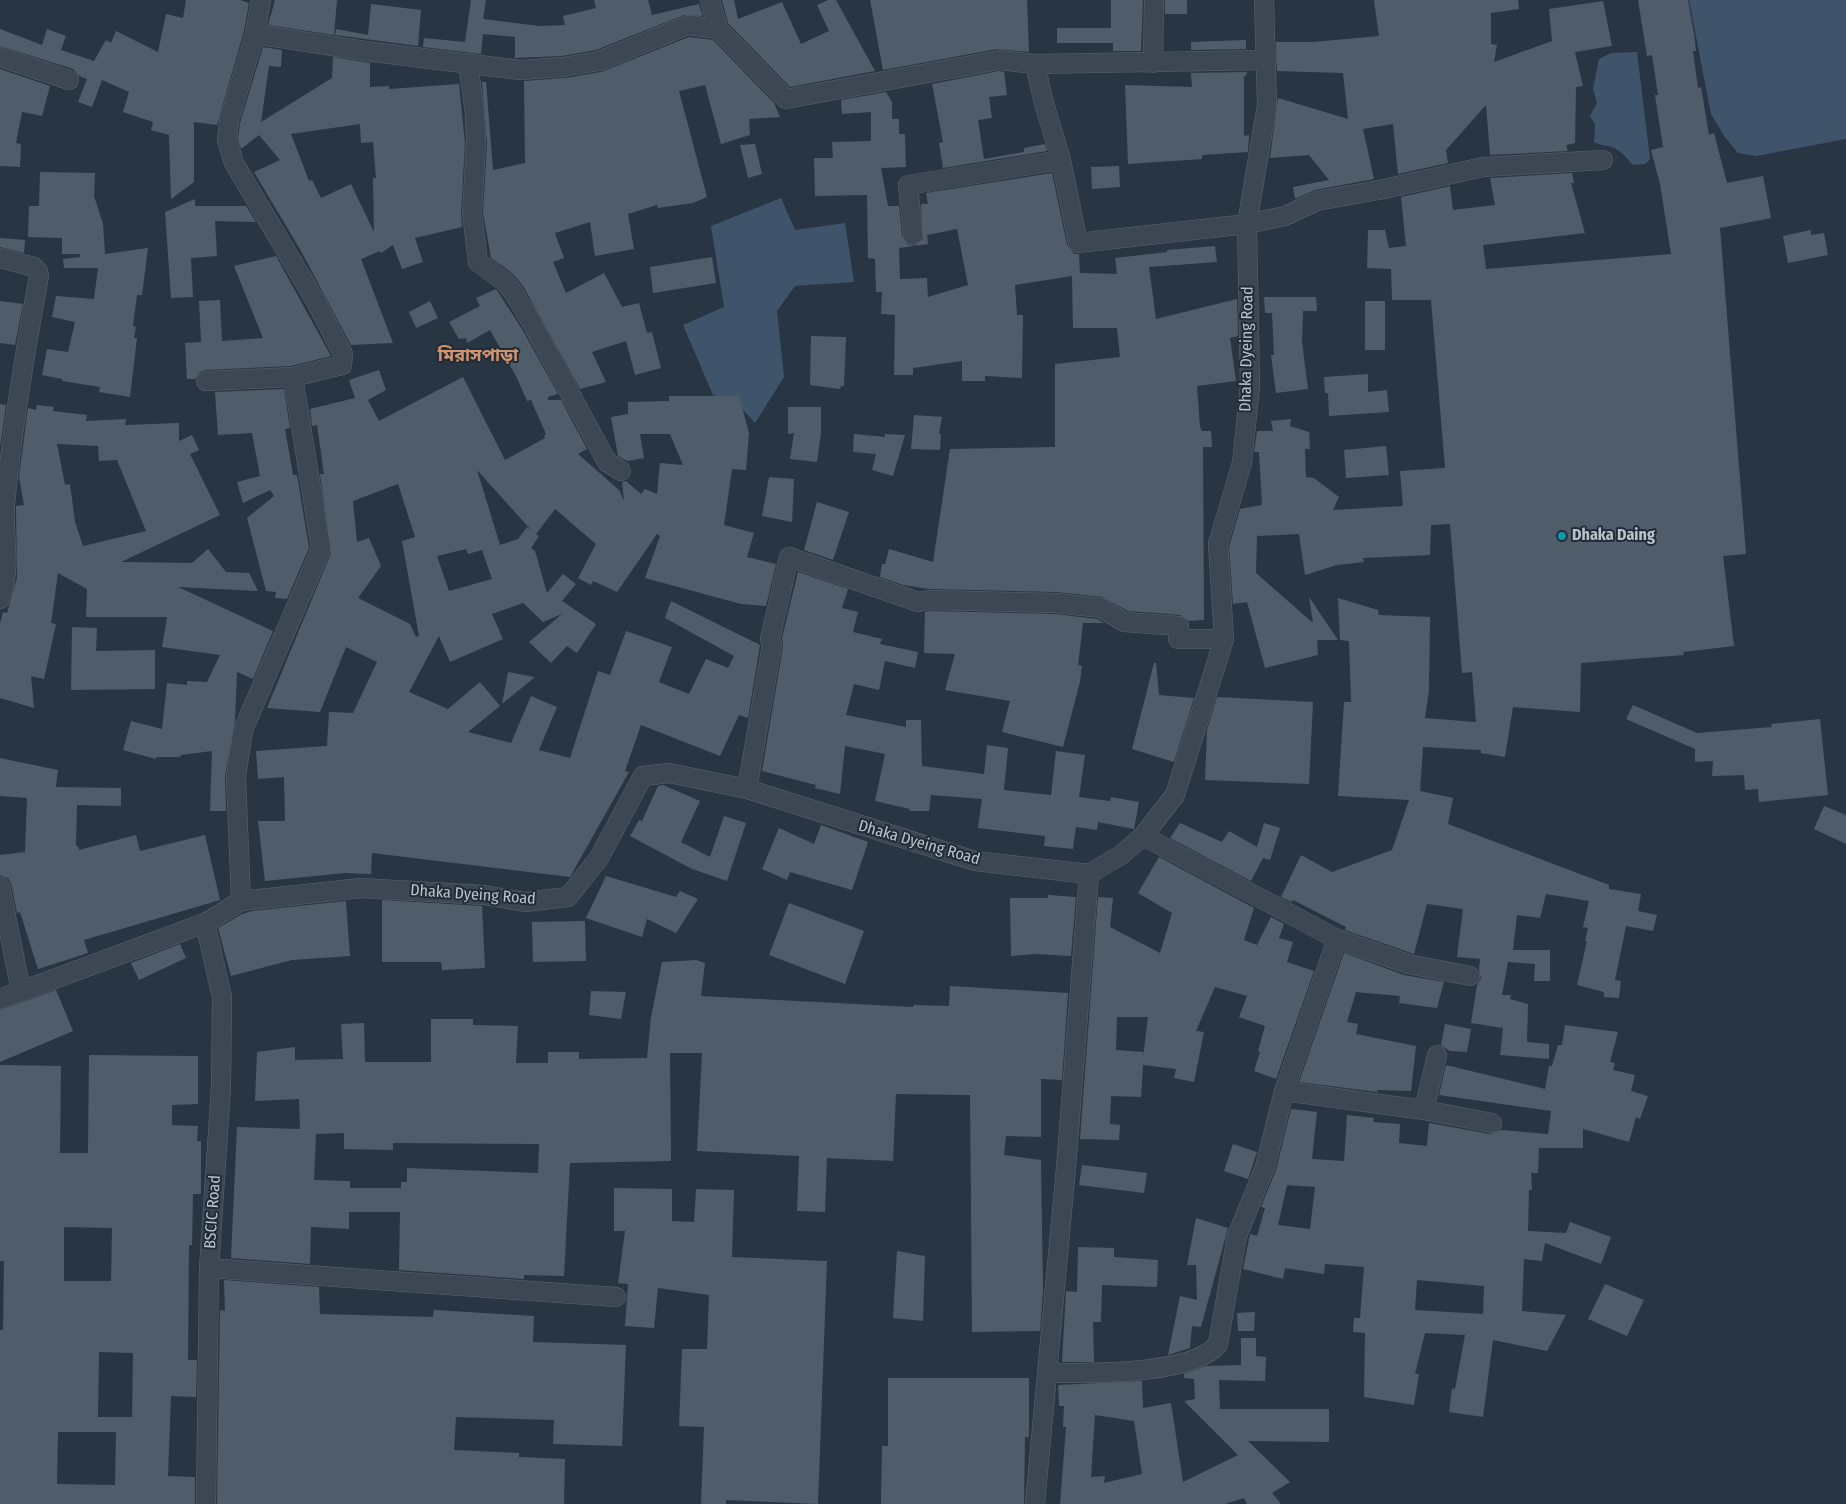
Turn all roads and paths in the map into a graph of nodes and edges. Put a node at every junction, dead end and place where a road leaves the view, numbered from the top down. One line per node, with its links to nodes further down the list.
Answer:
1 (262, 0): 6 (street)
2 (710, 0): 5 (street)
3 (1154, 0): 10 (street)
4 (1264, 0): 8 (street, Dhaka Dyeing Road)
5 (718, 29): 9 (street); 11 (street)
6 (255, 34): 9 (street); 18 (street)
7 (0, 57): 12 (street)
8 (1267, 60): 10 (street); 15 (street, Dhaka Dyeing Road)
9 (468, 63): 20 (street)
10 (1153, 63): 11 (street)
11 (1035, 64): 13 (street)
12 (69, 80)
13 (1061, 160): 15 (street); 16 (street)
14 (1604, 160): 15 (street)
15 (1247, 224): 22 (street, Dhaka Dyeing Road)
16 (913, 235)
17 (0, 258): 21 (street)
18 (293, 377): 19 (street); 27 (street)
19 (206, 381)
20 (621, 471)
21 (0, 599)
22 (1224, 639): 23 (street); 24 (street, Dhaka Dyeing Road)
23 (747, 788): 25 (street, Dhaka Dyeing Road); 27 (street, Dhaka Dyeing Road)
24 (1143, 836): 25 (street, Dhaka Dyeing Road); 29 (street)
25 (1088, 874): 39 (street)
26 (0, 886): 31 (street)
27 (241, 901): 28 (street, Dhaka Dyeing Road)
28 (205, 923): 31 (street, Dhaka Dyeing Road); 37 (street, BSCIC Road)
29 (1337, 939): 30 (street); 34 (street)
30 (1470, 976)
31 (21, 991): 32 (street, Dhaka Dyeing Road)
32 (0, 999)
33 (1437, 1055): 35 (street)
34 (1284, 1090): 35 (street); 39 (street)
35 (1424, 1110): 36 (street)
36 (1492, 1123)
37 (209, 1268): 38 (street); 40 (street, BSCIC Road)
38 (616, 1297)
39 (1047, 1373): 41 (street)
40 (206, 1504)
41 (1035, 1504)

